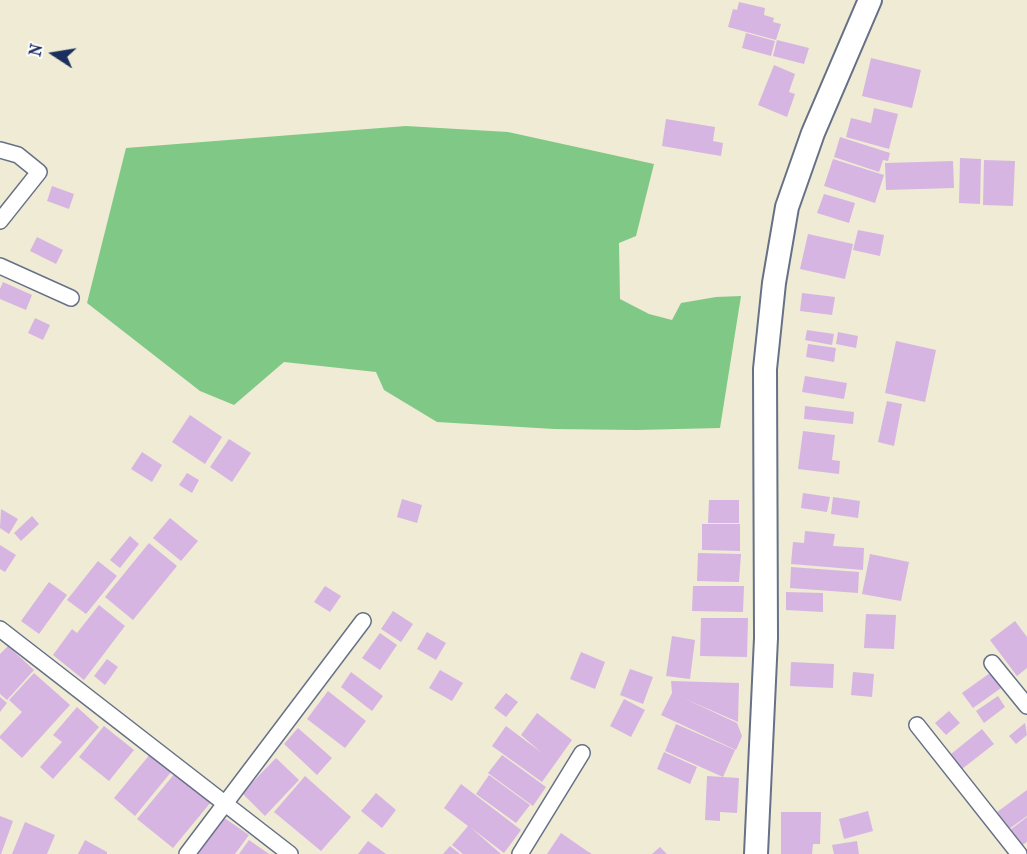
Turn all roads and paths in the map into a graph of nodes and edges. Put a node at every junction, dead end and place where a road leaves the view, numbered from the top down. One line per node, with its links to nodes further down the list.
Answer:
1 (870, 0): 16 (main road)
2 (0, 150): 3 (street)
3 (0, 221)
4 (0, 266): 5 (street)
5 (71, 298)
6 (363, 621): 12 (street)
7 (0, 629): 12 (street)
8 (992, 663): 9 (street)
9 (1027, 706)
10 (917, 725): 17 (street)
11 (582, 753): 15 (street)
12 (225, 804): 13 (street); 14 (street)
13 (187, 854)
14 (290, 854)
15 (520, 854)
16 (756, 854)
17 (1019, 854)

